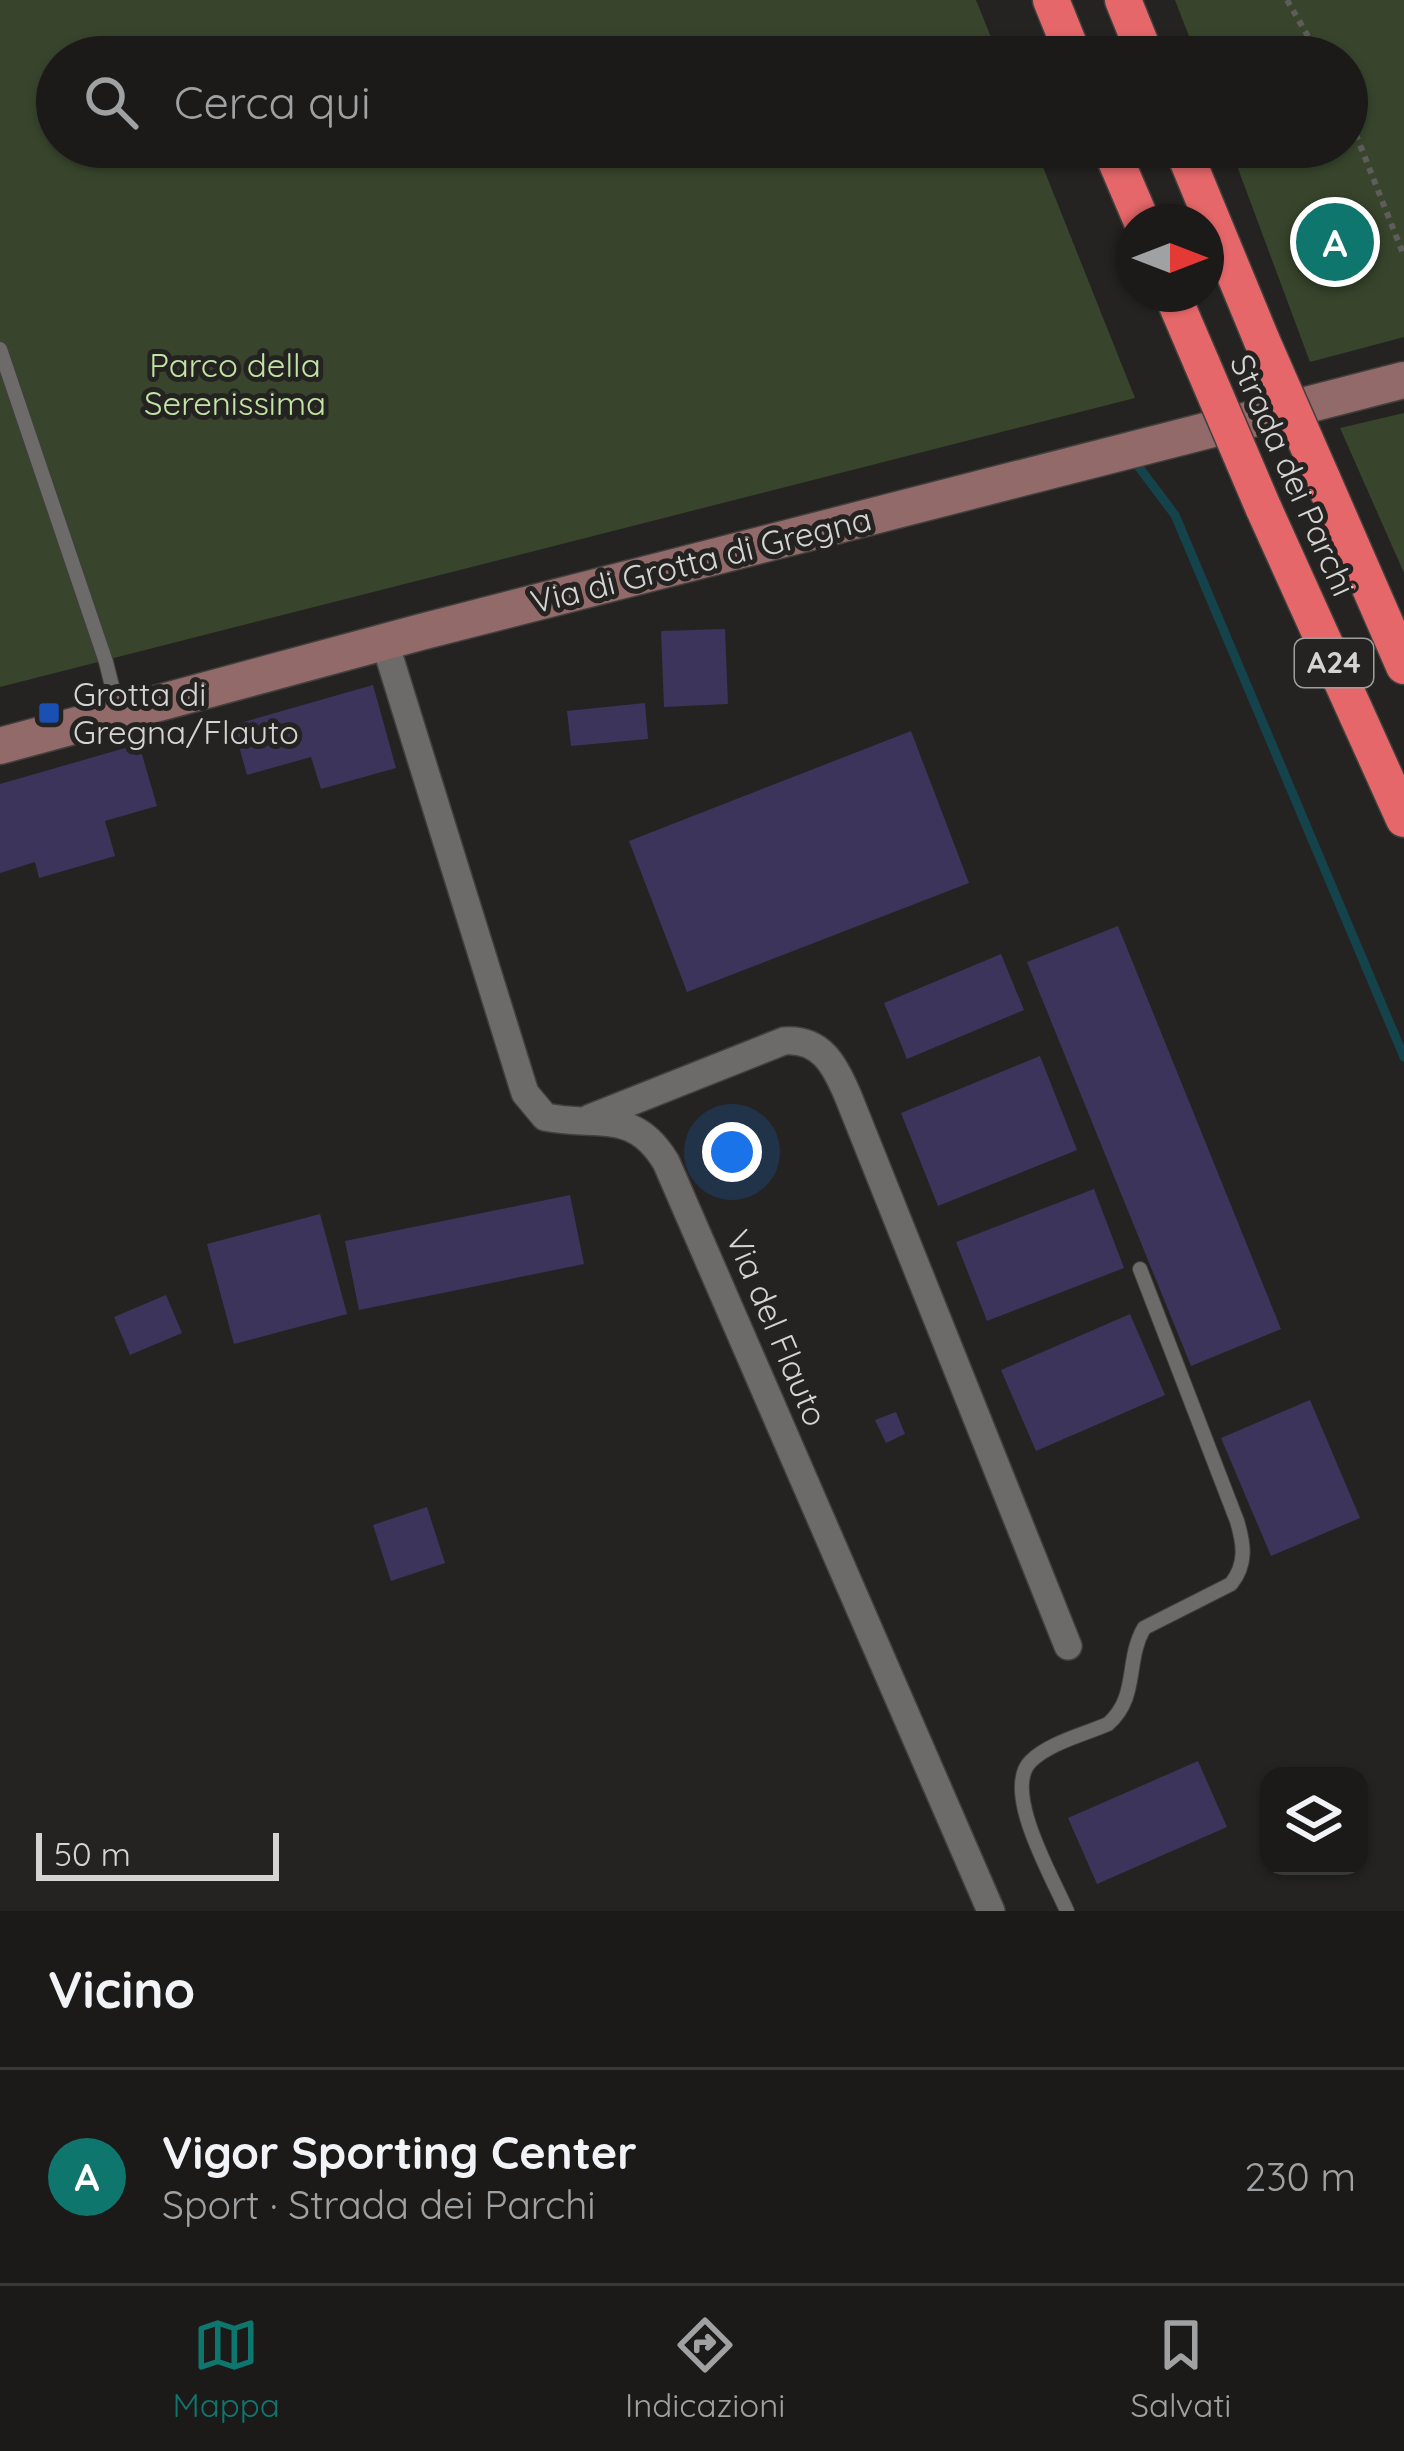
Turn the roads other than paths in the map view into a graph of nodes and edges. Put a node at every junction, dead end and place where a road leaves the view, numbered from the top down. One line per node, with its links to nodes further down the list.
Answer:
1 (1051, 0): 3 (highway)
2 (1123, 0): 4 (highway)
3 (1066, 36)
4 (1138, 36)
5 (1119, 168): 7 (highway)
6 (1191, 168): 12 (highway, Strada dei Parchi / A24, bridge)
7 (1134, 204)
8 (1180, 312): 15 (highway, Strada dei Parchi / A24, bridge)
9 (0, 350): 13 (lane)
10 (1404, 380): 11 (street, Via di Grotta di Gregna)
11 (385, 643): 13 (street, Via di Grotta di Gregna); 16 (street, Via del Flauto)
12 (1404, 665)
13 (119, 715): 14 (street, Via di Grotta di Gregna)
14 (0, 746)
15 (1404, 819)
16 (586, 1120): 18 (street); 19 (street, Via del Flauto)
17 (1140, 1269): 20 (lane)
18 (1068, 1646)
19 (991, 1911)
20 (1067, 1911)

